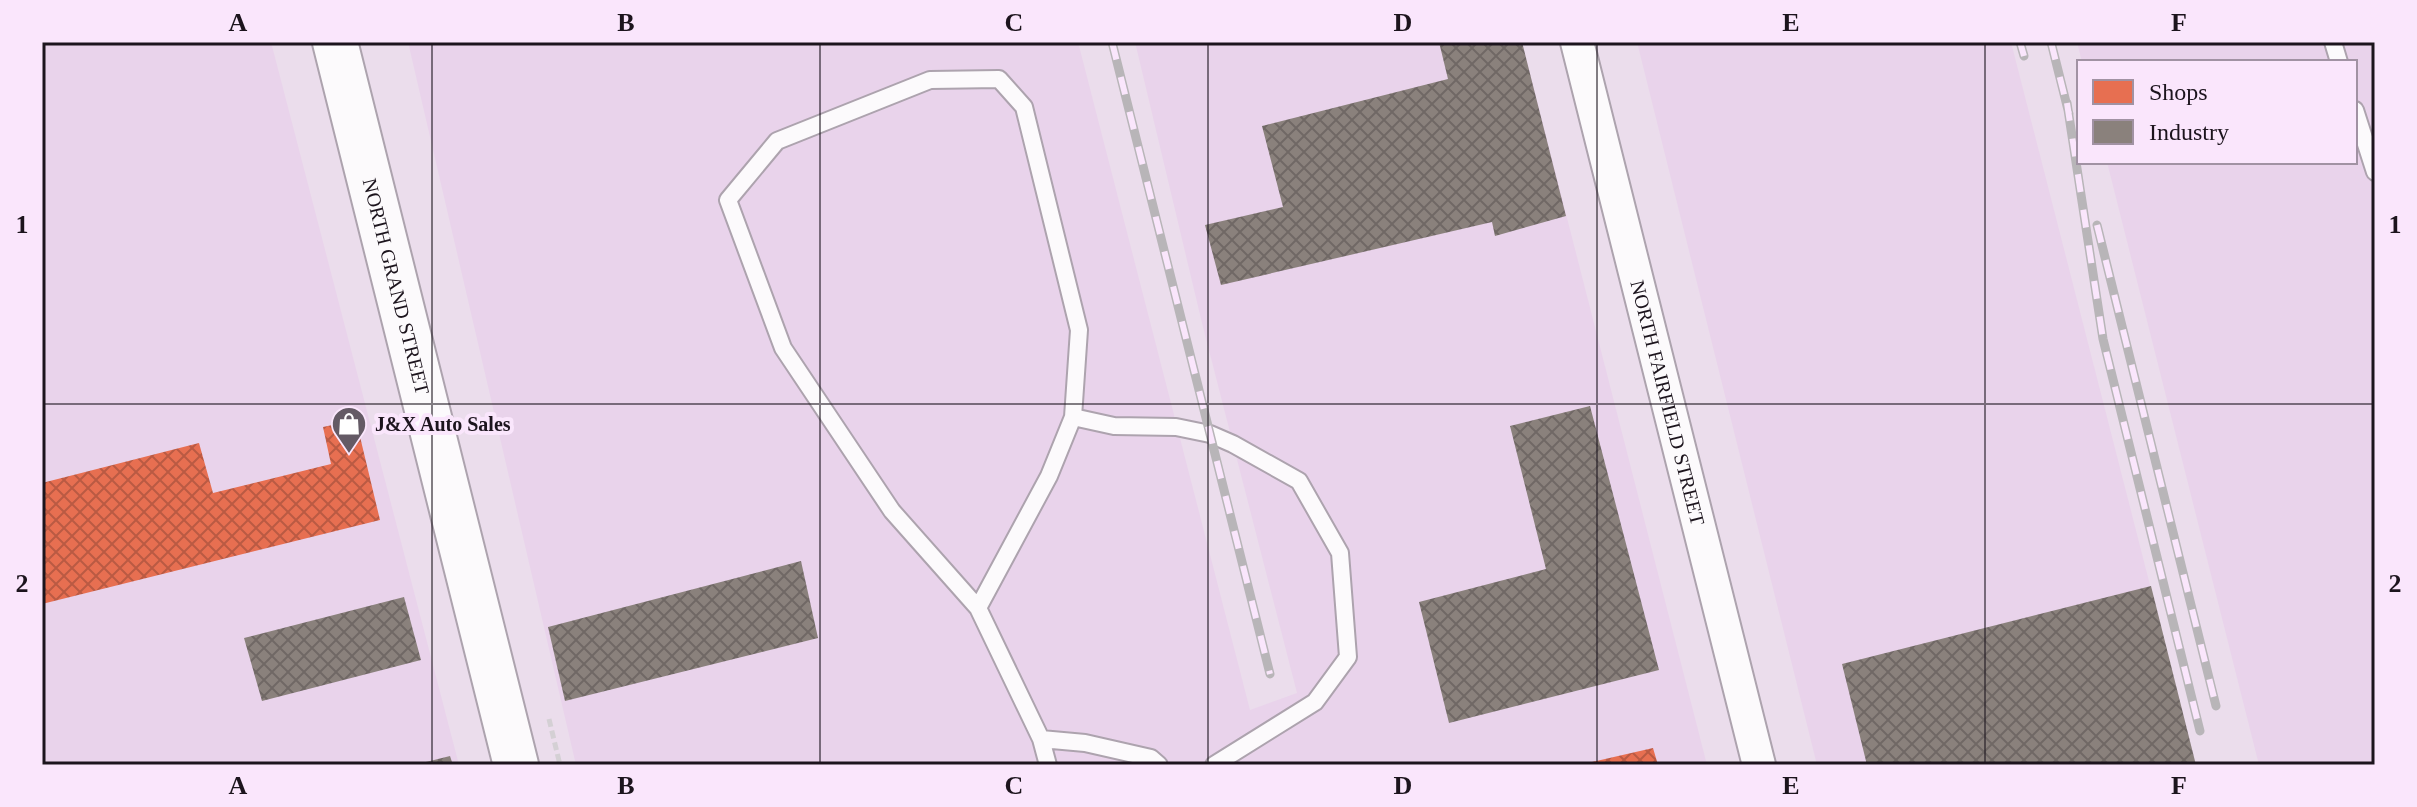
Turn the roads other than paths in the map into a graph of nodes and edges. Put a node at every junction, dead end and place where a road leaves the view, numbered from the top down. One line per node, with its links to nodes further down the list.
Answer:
1 (335, 42): 8 (main road, NORTH GRAND STREET)
2 (1577, 42): 12 (street, NORTH FAIRFIELD STREET)
3 (2357, 116): 4 (lane)
4 (2375, 172)
5 (1073, 417): 6 (lane); 6 (lane); 11 (lane)
6 (978, 608): 7 (lane)
7 (1041, 739): 9 (lane); 10 (lane)
8 (516, 765)
9 (1048, 765)
10 (1159, 765)
11 (1214, 765)
12 (1759, 765)

